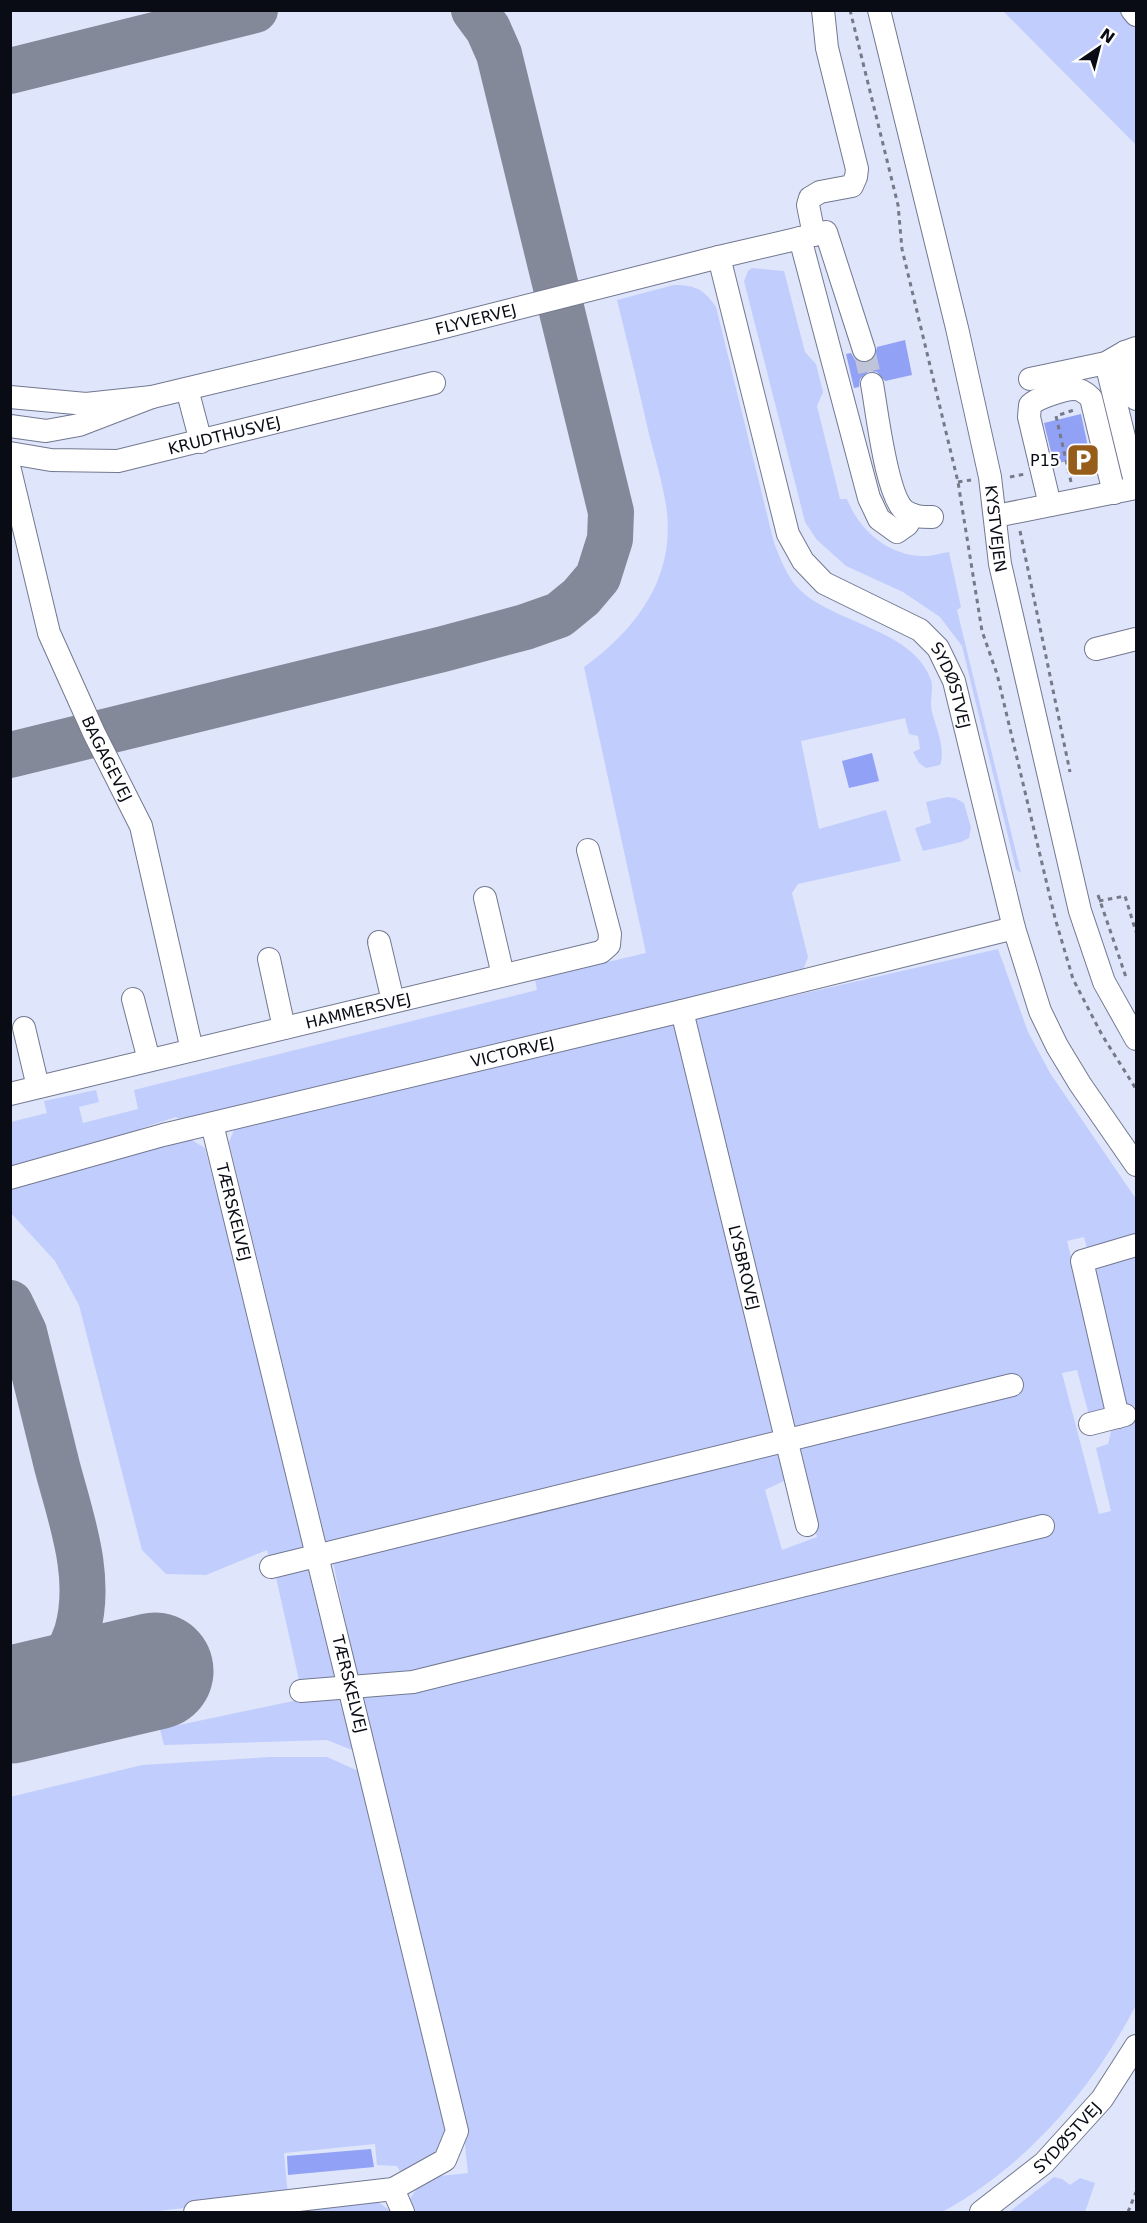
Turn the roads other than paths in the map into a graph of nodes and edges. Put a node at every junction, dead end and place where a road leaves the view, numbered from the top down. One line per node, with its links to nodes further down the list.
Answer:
1 (823, 10): 5 (street)
2 (879, 10): 23 (street, KYSTVEJEN)
3 (1132, 10): 4 (street)
4 (1137, 15)
5 (807, 236): 6 (street, FLYVERVEJ); 7 (street); 11 (street)
6 (719, 256): 12 (street, FLYVERVEJ); 28 (street, SYDØSTVEJ)
7 (864, 350)
8 (1122, 354): 9 (street); 15 (street); 20 (street)
9 (1030, 379)
10 (434, 383): 17 (street, KRUDTHUSVEJ)
11 (872, 384)
12 (187, 389): 14 (street, FLYVERVEJ); 17 (street)
13 (10, 397): 14 (street)
14 (152, 398): 16 (street)
15 (1137, 399)
16 (10, 426)
17 (201, 442): 18 (street, KRUDTHUSVEJ)
18 (10, 453)
19 (10, 470): 38 (street, BAGAGEVEJ)
20 (1137, 487): 21 (street)
21 (1114, 493): 22 (street); 22 (street)
22 (1050, 505): 23 (street)
23 (996, 516): 37 (street, KYSTVEJEN)
24 (1137, 639): 25 (street)
25 (1096, 649)
26 (588, 850): 31 (street, HAMMERSVEJ)
27 (485, 898): 31 (street)
28 (1014, 928): 34 (street, VICTORVEJ); 43 (street, SYDØSTVEJ)
29 (379, 942): 33 (street)
30 (269, 959): 36 (street)
31 (503, 975): 33 (street, HAMMERSVEJ)
32 (133, 999): 39 (street)
33 (393, 1001): 36 (street, HAMMERSVEJ)
34 (682, 1011): 42 (street, VICTORVEJ); 48 (street, LYSBROVEJ)
35 (24, 1028): 40 (street)
36 (284, 1028): 38 (street, HAMMERSVEJ)
37 (1137, 1039)
38 (192, 1050): 39 (street, HAMMERSVEJ)
39 (149, 1060): 40 (street, HAMMERSVEJ)
40 (38, 1087): 41 (street, HAMMERSVEJ)
41 (10, 1094)
42 (212, 1124): 44 (street, VICTORVEJ); 51 (street, TÆRSKELVEJ)
43 (1137, 1166)
44 (10, 1178)
45 (1137, 1245): 47 (street)
46 (1012, 1385): 48 (street)
47 (1090, 1424)
48 (787, 1441): 49 (street, LYSBROVEJ); 51 (street)
49 (807, 1525)
50 (1042, 1526): 53 (street)
51 (318, 1557): 52 (street); 53 (street, TÆRSKELVEJ)
52 (271, 1567)
53 (350, 1686): 54 (street); 56 (street, TÆRSKELVEJ)
54 (301, 1691)
55 (1137, 2046): 59 (street, SYDØSTVEJ)
56 (393, 2189): 57 (street); 58 (street)
57 (195, 2212)
58 (403, 2212)
59 (981, 2212)

